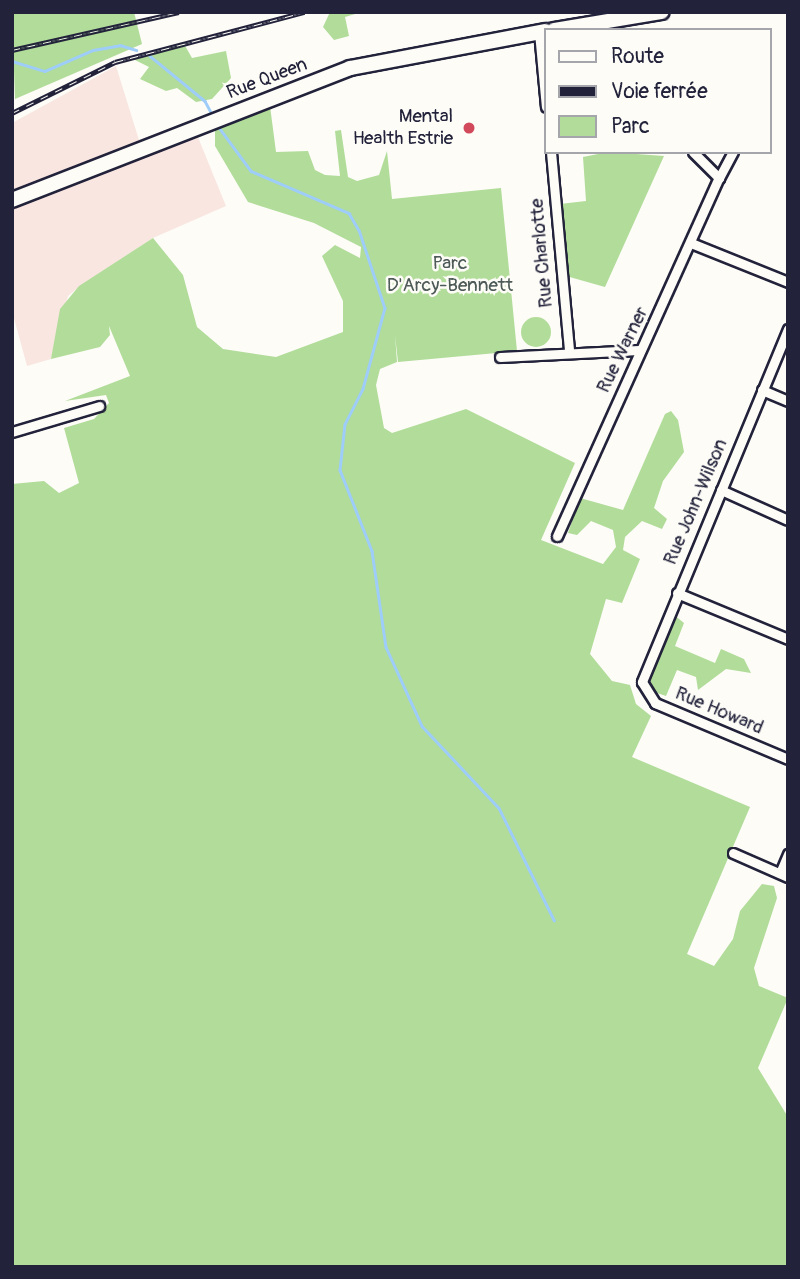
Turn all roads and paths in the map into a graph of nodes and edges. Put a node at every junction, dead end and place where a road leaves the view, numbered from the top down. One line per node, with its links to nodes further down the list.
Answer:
1 (661, 12): 2 (main road, Rue Queen)
2 (564, 28)
3 (544, 31): 8 (main road, Rue Queen)
4 (551, 154): 13 (street, Rue Charlotte)
5 (695, 154): 7 (street)
6 (732, 154): 7 (street, Rue Warner)
7 (719, 177): 9 (street, Rue Warner)
8 (12, 200)
9 (691, 243): 10 (street); 12 (street, Rue Warner)
10 (788, 282)
11 (788, 329): 15 (street, Rue John-Wilson)
12 (639, 350): 13 (street); 21 (street, Rue Warner)
13 (569, 351): 14 (street)
14 (500, 357)
15 (762, 390): 16 (street); 19 (street, Rue John-Wilson)
16 (788, 401)
17 (99, 406): 18 (street)
18 (12, 432)
19 (721, 490): 20 (street); 22 (street, Rue John-Wilson)
20 (788, 520)
21 (557, 536)
22 (677, 593): 23 (street); 24 (street, Rue John-Wilson)
23 (788, 639)
24 (643, 689): 25 (street, Rue Howard)
25 (788, 759)
26 (733, 853): 28 (street)
27 (788, 854): 28 (street)
28 (784, 875)

